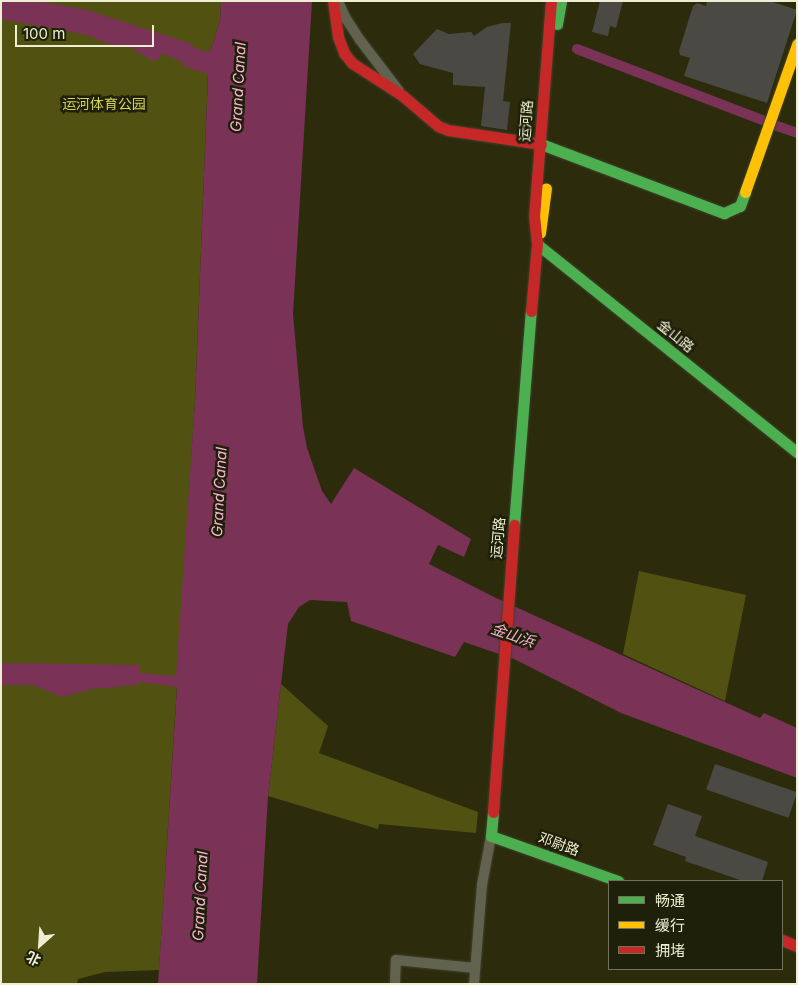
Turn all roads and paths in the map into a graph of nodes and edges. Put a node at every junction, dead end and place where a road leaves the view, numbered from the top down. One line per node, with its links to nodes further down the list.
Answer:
1 (333, 1): 9 (street)
2 (338, 1): 9 (street)
3 (545, 1): 7 (street)
4 (551, 1): 7 (street, 运河路)
5 (556, 1): 7 (street, 运河路)
6 (561, 1): 7 (street, 运河路)
7 (552, 27): 10 (street, 运河路)
8 (797, 44): 10 (street)
9 (403, 96): 10 (street)
10 (544, 145): 11 (street, 运河路)
11 (537, 244): 12 (street, 金山路); 13 (street, 运河路)
12 (797, 452)
13 (491, 836): 14 (street, 邓尉路); 17 (street)
14 (615, 880)
15 (783, 940): 16 (street)
16 (797, 946)
17 (475, 968): 18 (street); 19 (street)
18 (395, 984)
19 (474, 984)

